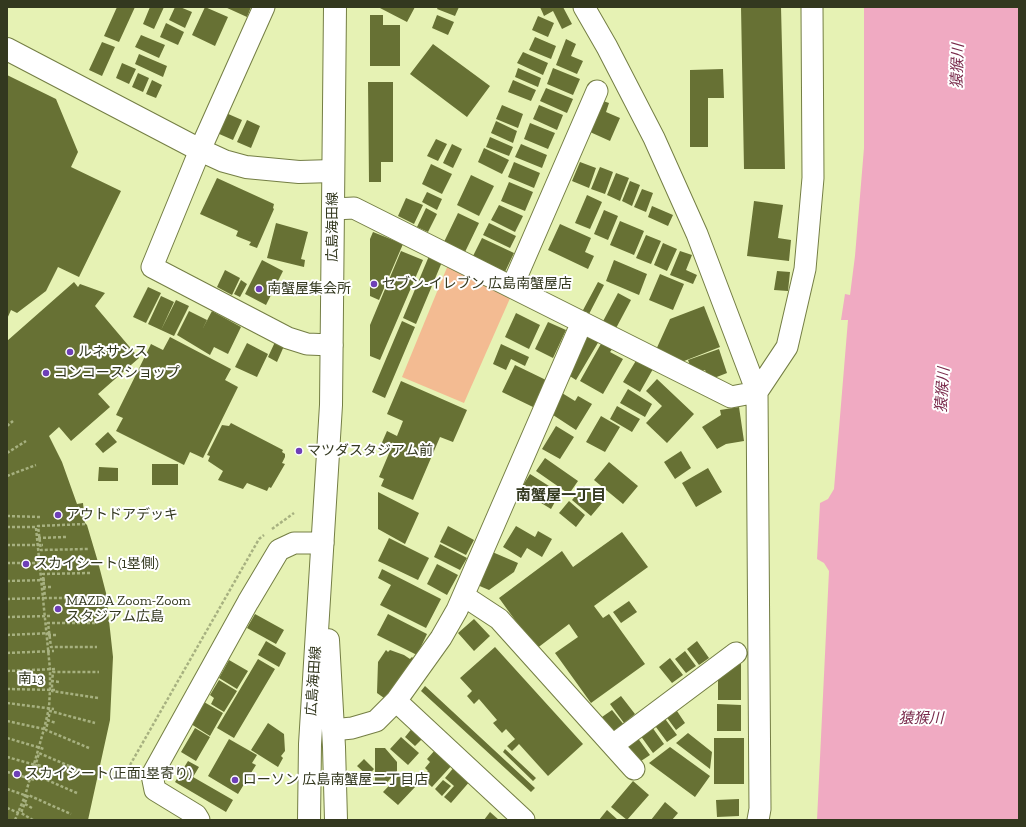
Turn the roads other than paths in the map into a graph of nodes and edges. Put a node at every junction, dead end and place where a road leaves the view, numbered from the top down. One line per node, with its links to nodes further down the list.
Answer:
1 (264, 7): 7 (street)
2 (335, 7): 8 (main road, 広島海田線)
3 (584, 7): 13 (street)
4 (812, 7): 13 (street)
5 (7, 49): 7 (main road)
6 (597, 91): 10 (street)
7 (200, 150): 8 (main road); 12 (street)
8 (334, 171): 9 (main road, 広島海田線)
9 (334, 209): 10 (street); 12 (main road, 広島海田線)
10 (512, 287): 11 (street)
11 (582, 322): 13 (street); 15 (street)
12 (332, 345): 14 (main road, 広島海田線)
13 (757, 392): 25 (street)
14 (323, 543): 18 (main road, 広島海田線); 21 (street); 22 (main road, 広島海田線)
15 (464, 596): 17 (street); 19 (street)
16 (736, 653): 19 (street)
17 (396, 701): 18 (street); 24 (street)
18 (333, 730): 23 (main road, 広島海田線)
19 (613, 745): 20 (street)
20 (634, 769)
21 (199, 820)
22 (309, 820)
23 (336, 820)
24 (524, 820)
25 (758, 820)

